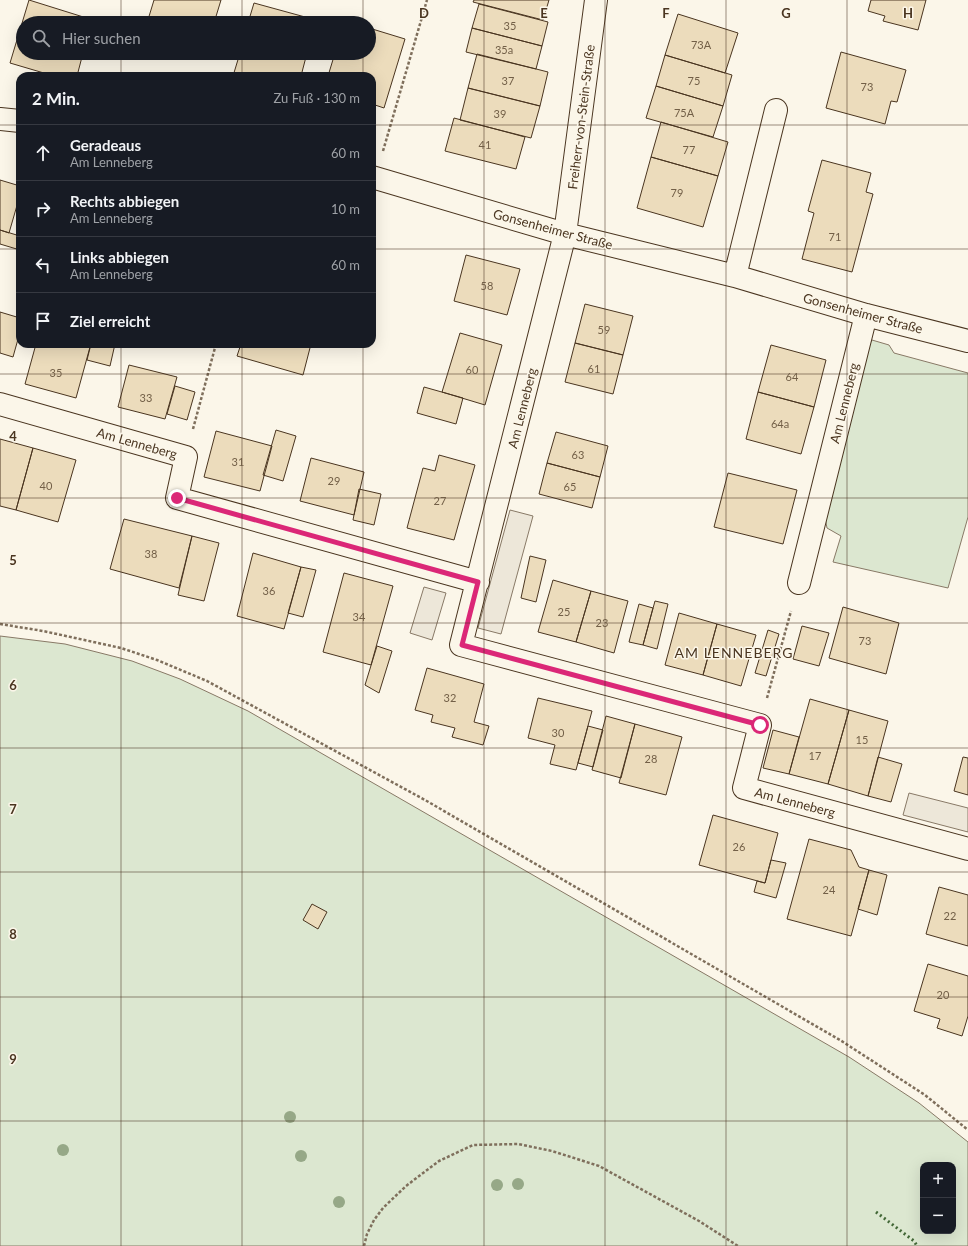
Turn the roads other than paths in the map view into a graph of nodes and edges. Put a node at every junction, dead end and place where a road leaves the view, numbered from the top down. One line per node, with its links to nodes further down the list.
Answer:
1 (596, 0): 6 (street, Freiherr-von-Stein-Straße)
2 (776, 110): 7 (street)
3 (0, 120): 4 (street)
4 (16, 121)
5 (376, 179): 6 (street, Gonsenheimer Straße)
6 (565, 234): 7 (street, Gonsenheimer Straße); 11 (street, Am Lenneberg)
7 (735, 276): 8 (street, Gonsenheimer Straße)
8 (866, 315): 9 (street, Gonsenheimer Straße); 12 (street, Am Lenneberg)
9 (968, 341)
10 (0, 404): 11 (street, Am Lenneberg)
11 (478, 582): 13 (street, Am Lenneberg)
12 (799, 583)
13 (968, 849)

